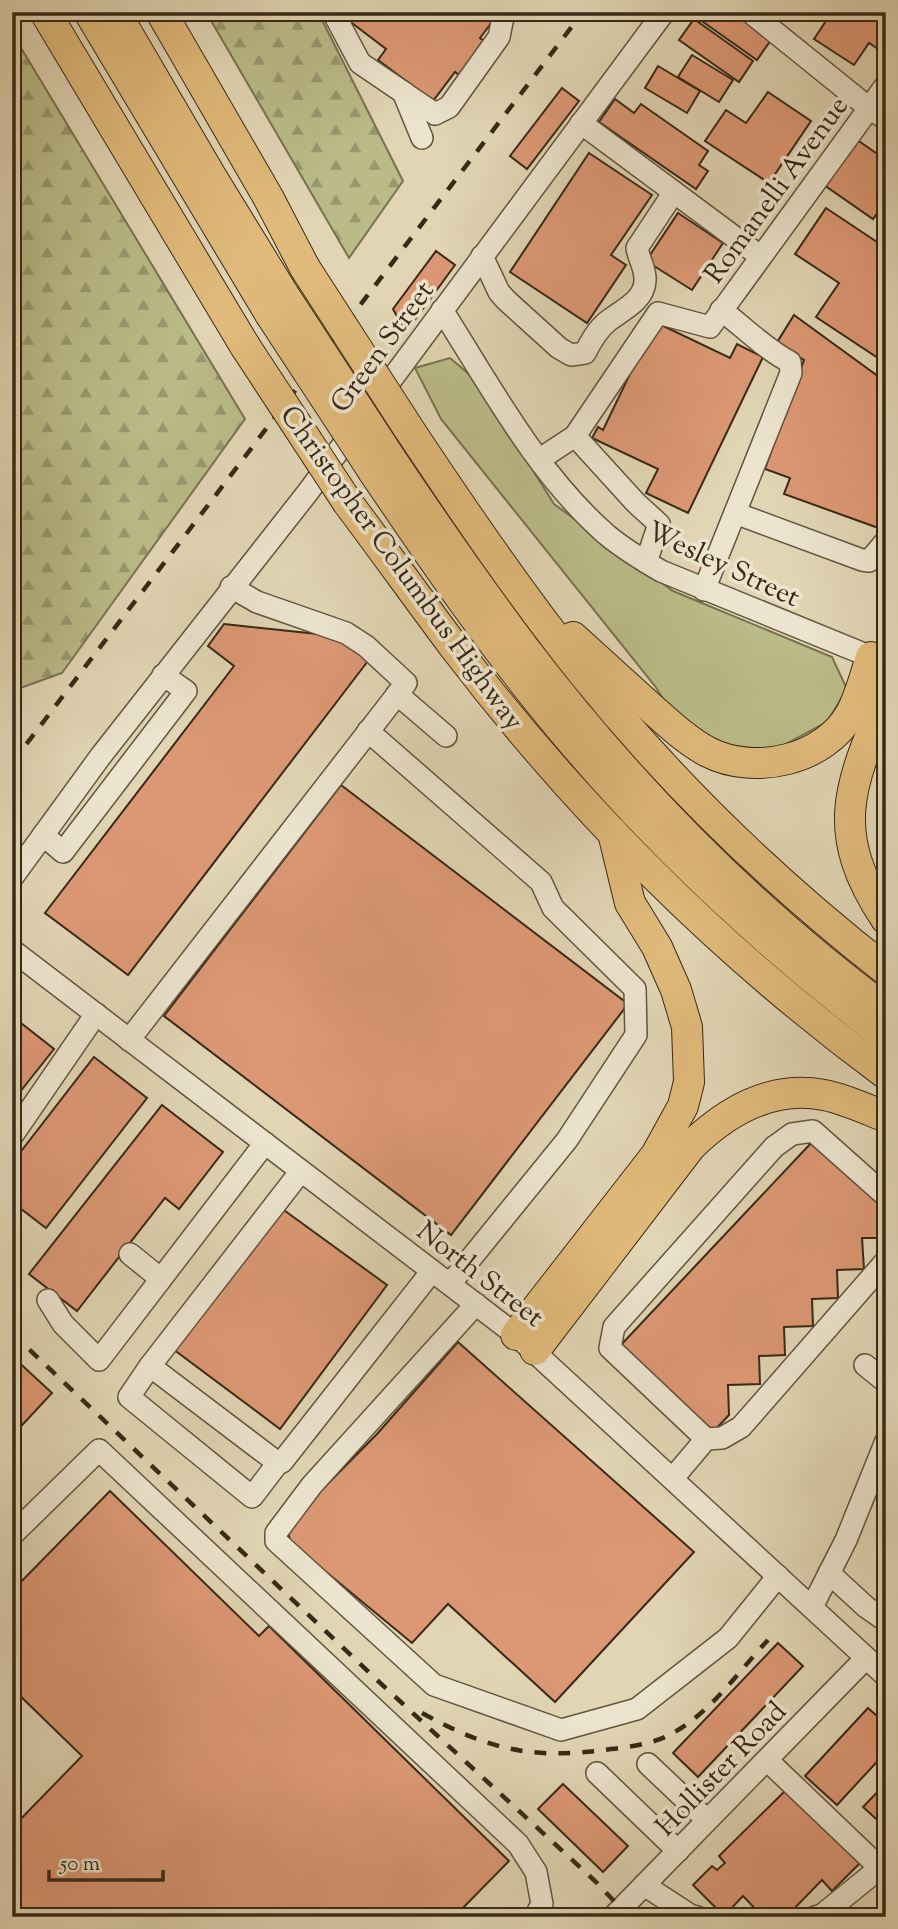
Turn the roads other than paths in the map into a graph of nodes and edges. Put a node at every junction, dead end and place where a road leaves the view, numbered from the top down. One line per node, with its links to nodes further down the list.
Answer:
1 (34, 12): 10 (highway)
2 (45, 12): 10 (highway, Christopher Columbus Highway)
3 (89, 12): 19 (highway, Christopher Columbus Highway)
4 (115, 12): 19 (highway, Christopher Columbus Highway)
5 (161, 12): 29 (highway, bridge)
6 (333, 12): 12 (street)
7 (503, 12): 12 (street)
8 (664, 12): 14 (street, Green Street)
9 (750, 12): 13 (street)
10 (70, 57): 36 (highway, Christopher Columbus Highway, bridge)
11 (886, 85): 13 (street, Romanelli Avenue)
12 (403, 92): 15 (street)
13 (877, 113): 18 (street, Romanelli Avenue)
14 (581, 123): 16 (street); 17 (street, Green Street)
15 (422, 138)
16 (674, 192): 17 (street); 18 (street)
17 (482, 256): 20 (street, Green Street)
18 (760, 256): 21 (street, Romanelli Avenue)
19 (277, 304): 24 (highway, Christopher Columbus Highway, bridge)
20 (442, 310): 23 (street, Wesley Street); 28 (street, Green Street)
21 (715, 319): 22 (street); 25 (street)
22 (575, 436): 23 (street); 27 (street)
23 (540, 459): 27 (street, Wesley Street)
24 (380, 462): 41 (highway, Christopher Columbus Highway); 43 (highway, Christopher Columbus Highway)
25 (735, 513): 26 (street); 30 (street)
26 (886, 541)
27 (646, 562): 30 (street, Wesley Street)
28 (231, 587): 32 (street); 37 (street, Green Street)
29 (520, 590): 31 (highway); 40 (highway)
30 (704, 590): 31 (street, Wesley Street)
31 (878, 660)
32 (397, 694): 34 (street); 35 (street)
33 (886, 698): 38 (highway)
34 (368, 731): 44 (street); 55 (street)
35 (446, 736)
36 (612, 832): 45 (highway, Christopher Columbus Highway); 58 (highway)
37 (12, 878)
38 (886, 919)
39 (12, 950): 42 (street, North Street)
40 (886, 970)
41 (886, 1010)
42 (96, 1014): 44 (street, North Street); 47 (street)
43 (886, 1037)
44 (129, 1040): 48 (street, North Street)
45 (886, 1074)
46 (886, 1117): 58 (highway)
47 (12, 1136)
48 (265, 1143): 49 (street, North Street); 54 (street)
49 (301, 1171): 53 (street, North Street); 60 (street)
50 (886, 1196): 62 (street)
51 (130, 1254): 54 (street)
52 (886, 1261): 62 (street)
53 (432, 1271): 55 (street, North Street); 64 (street)
54 (160, 1279): 56 (street)
55 (450, 1284): 57 (street, North Street)
56 (48, 1300)
57 (476, 1304): 58 (street, North Street); 66 (street)
58 (525, 1343): 65 (street, North Street)
59 (866, 1365): 61 (street)
60 (150, 1366): 64 (street); 64 (street)
61 (886, 1382)
62 (706, 1439): 65 (street)
63 (886, 1441): 68 (street)
64 (280, 1463): 66 (street)
65 (673, 1478): 69 (street, North Street)
66 (312, 1485): 69 (street)
67 (12, 1535): 80 (street)
68 (829, 1573): 70 (street); 71 (street)
69 (778, 1576): 70 (street, North Street)
70 (812, 1607): 72 (street, North Street)
71 (886, 1621)
72 (866, 1658): 73 (street, North Street); 74 (street, Hollister Road)
73 (886, 1676)
74 (766, 1760): 77 (street, Hollister Road); 83 (street)
75 (648, 1764): 77 (street)
76 (597, 1773): 78 (street)
77 (707, 1820): 78 (street, Hollister Road)
78 (678, 1851): 79 (street, Hollister Road)
79 (644, 1885): 81 (street, Hollister Road); 82 (street)
80 (535, 1917)
81 (613, 1917)
82 (697, 1917)
83 (815, 1917)

